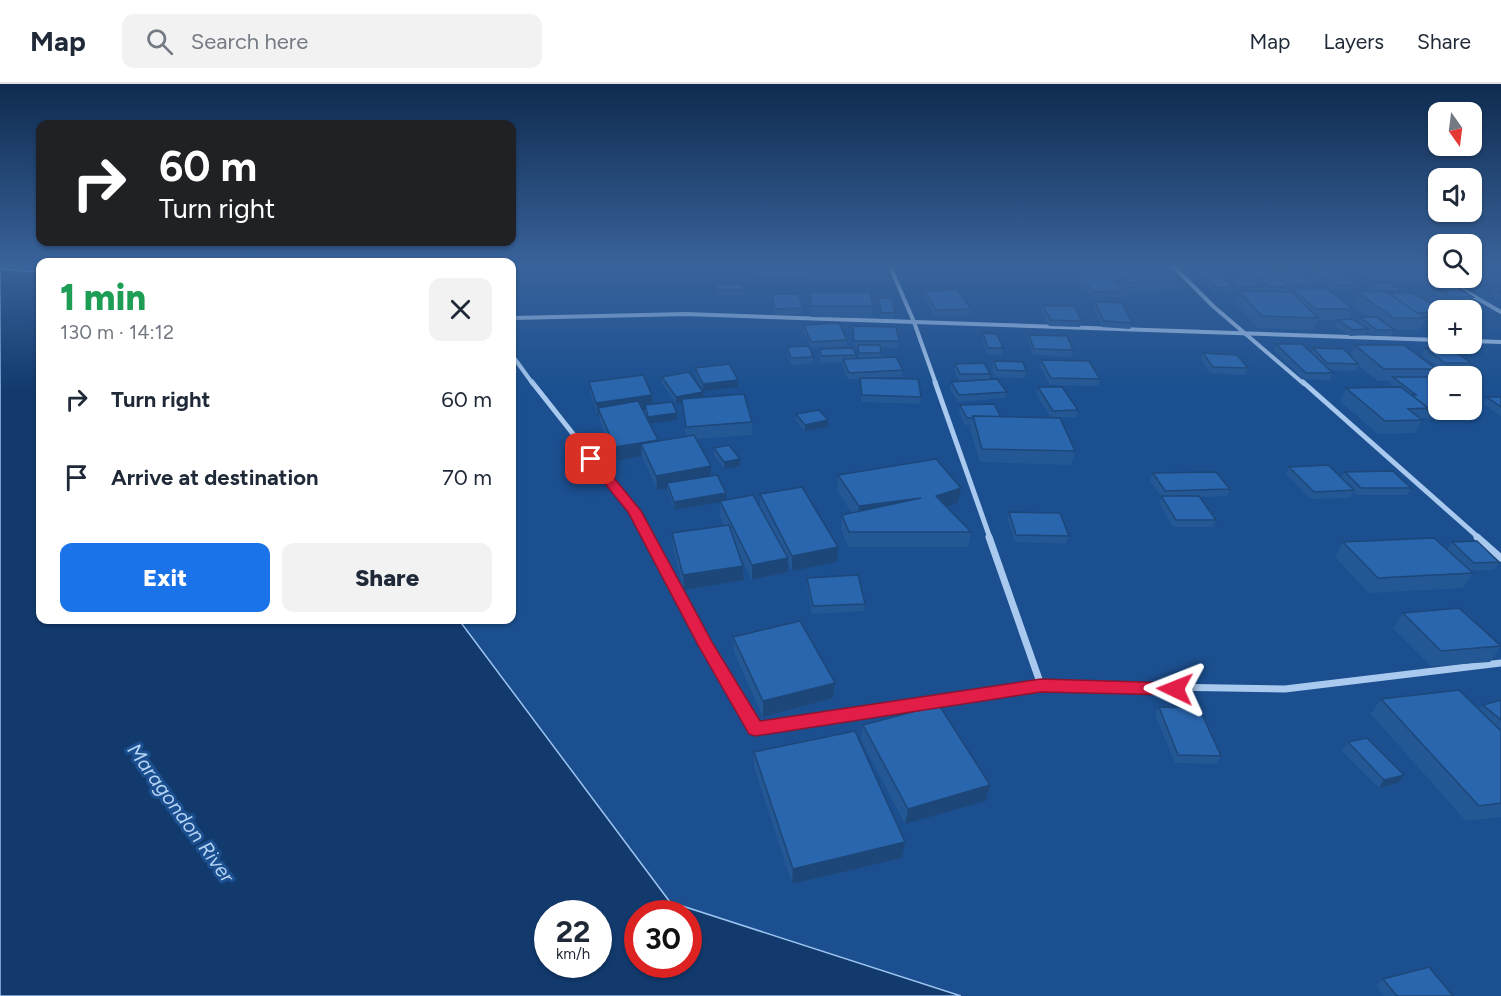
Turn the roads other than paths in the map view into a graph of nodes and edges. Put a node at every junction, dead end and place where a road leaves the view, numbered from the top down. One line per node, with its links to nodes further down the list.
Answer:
1 (907, 307): 4 (street)
2 (1214, 307): 5 (street)
3 (516, 318): 4 (street)
4 (914, 322): 5 (street); 12 (street)
5 (1247, 333): 6 (street); 10 (street)
6 (1428, 340)
7 (1482, 341): 8 (street)
8 (1501, 342)
9 (516, 361): 12 (street)
10 (1501, 558)
11 (1501, 663): 12 (street)
12 (1041, 685)

